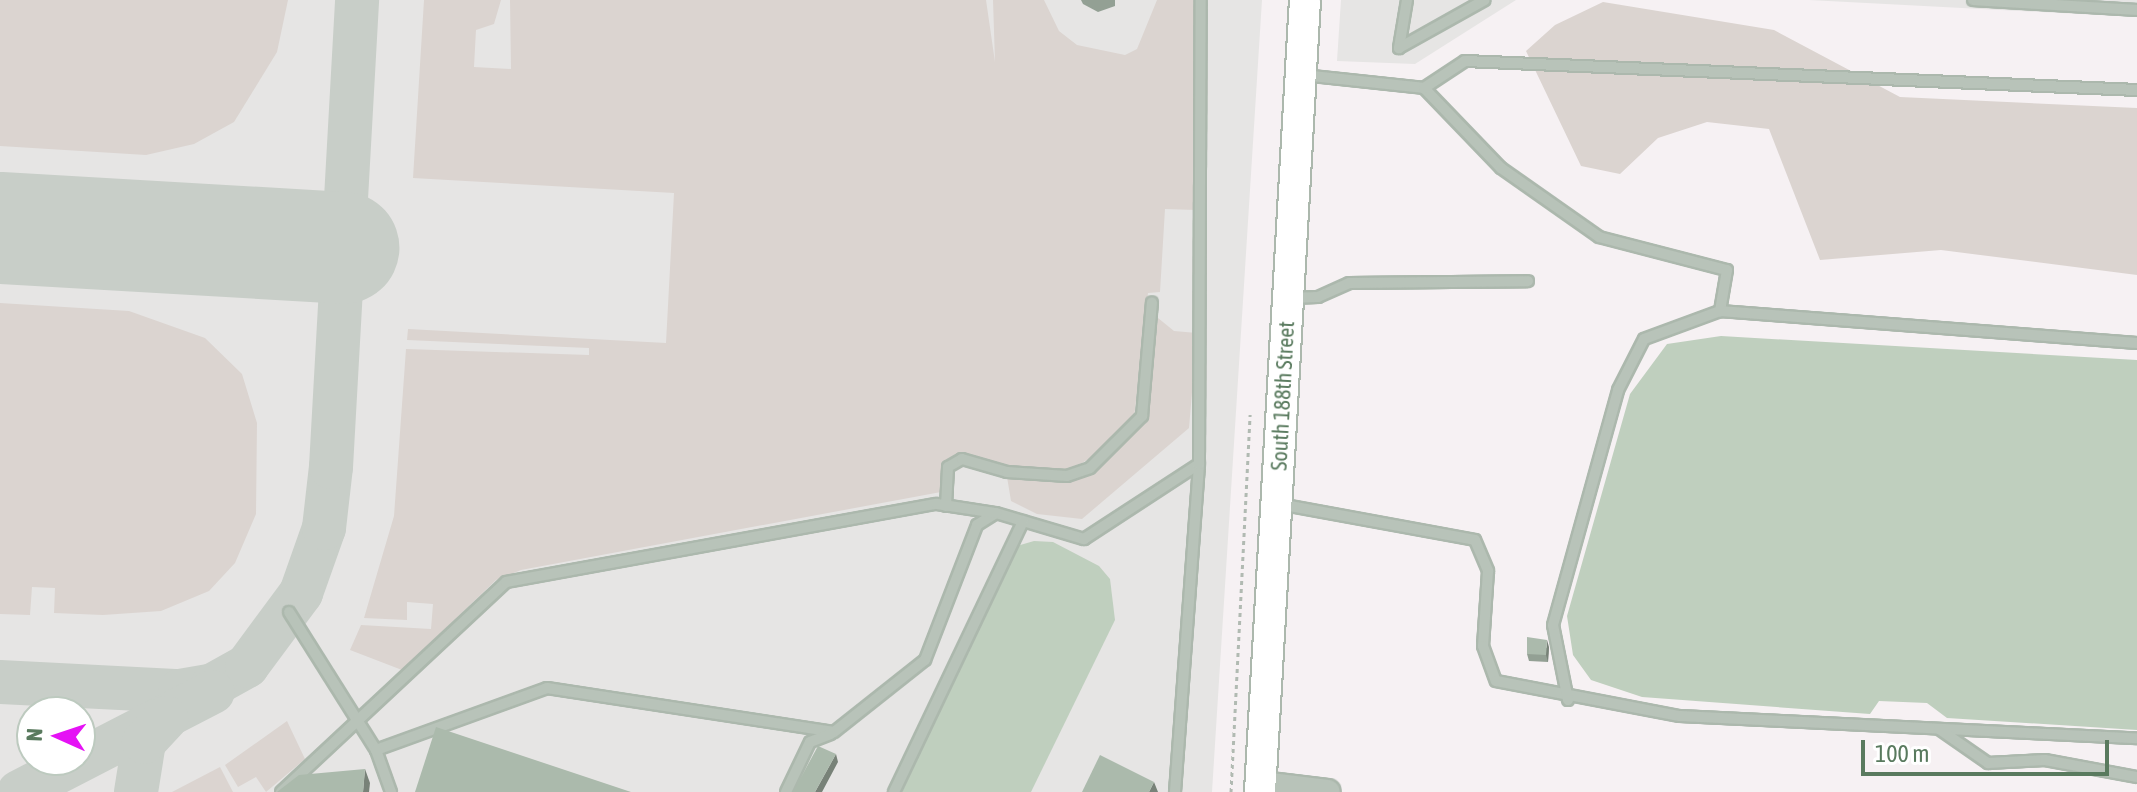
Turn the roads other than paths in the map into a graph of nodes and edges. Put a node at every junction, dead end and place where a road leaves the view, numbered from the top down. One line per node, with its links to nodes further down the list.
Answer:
1 (1201, 0): 15 (lane)
2 (1305, 0): 7 (main road, South 188th Street)
3 (1407, 0): 4 (lane)
4 (1485, 0)
5 (1973, 0): 6 (lane)
6 (2137, 10)
7 (1301, 75): 8 (lane); 11 (main road, South 188th Street)
8 (1424, 88): 9 (lane); 13 (lane)
9 (2137, 90)
10 (1528, 281): 11 (lane)
11 (1289, 299): 16 (main road, South 188th Street)
12 (1152, 302): 17 (lane)
13 (1720, 311): 14 (lane); 21 (lane)
14 (2137, 343)
15 (1199, 464): 19 (lane); 33 (lane)
16 (1278, 503): 21 (lane); 28 (main road, South 188th Street)
17 (946, 506): 18 (lane); 22 (lane)
18 (996, 513): 19 (lane); 24 (lane)
19 (1023, 521): 32 (lane)
20 (289, 612): 22 (lane)
21 (1568, 700): 23 (lane)
22 (359, 723): 26 (lane); 29 (lane)
23 (1937, 728): 25 (lane); 27 (lane)
24 (834, 732): 26 (lane); 31 (lane)
25 (2137, 738)
26 (376, 750): 30 (lane)
27 (2137, 777)
28 (1262, 788): 34 (street)
29 (281, 792)
30 (391, 792)
31 (786, 792)
32 (894, 792)
33 (1175, 792)
34 (1328, 792)

